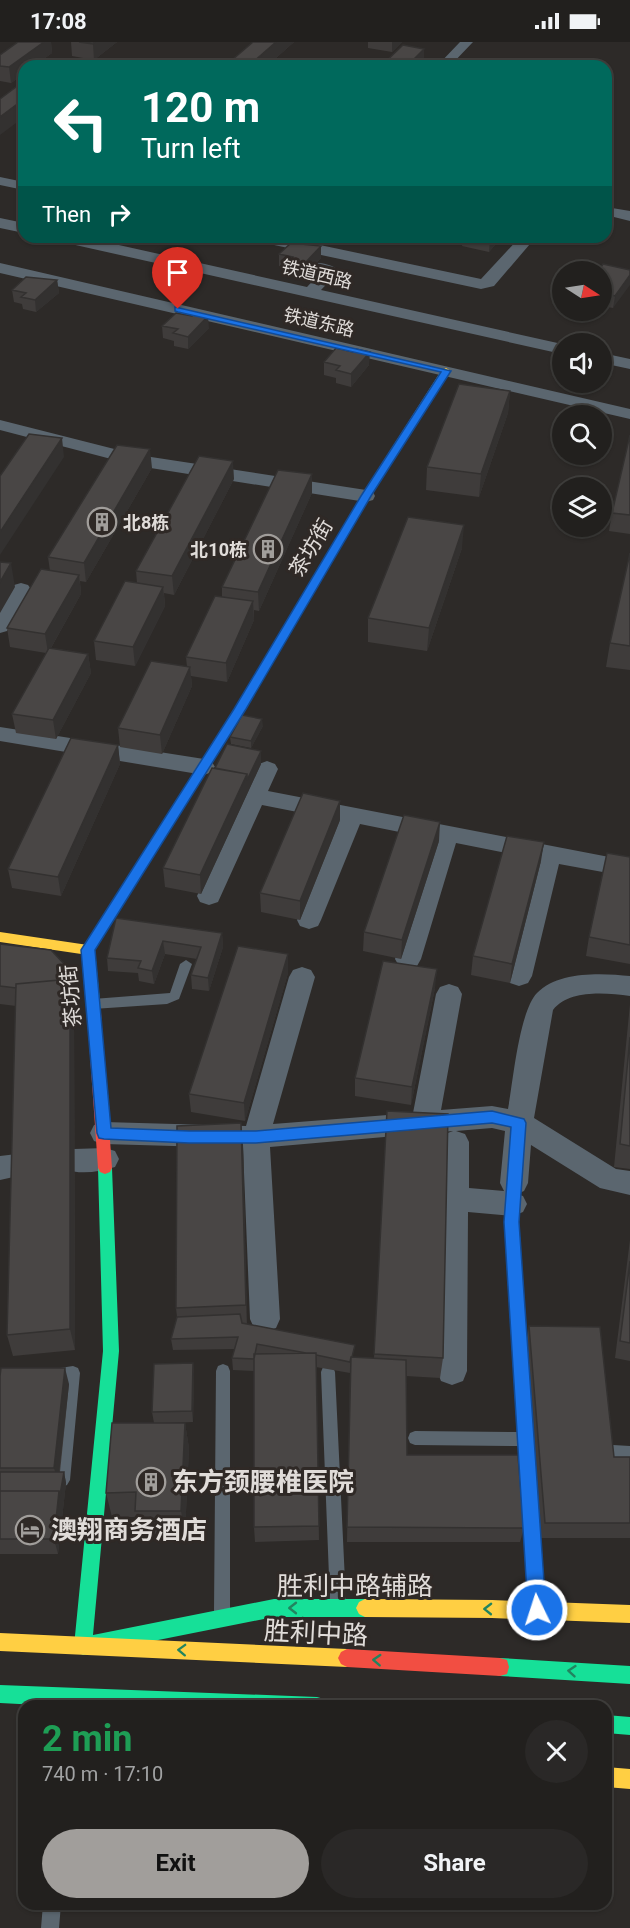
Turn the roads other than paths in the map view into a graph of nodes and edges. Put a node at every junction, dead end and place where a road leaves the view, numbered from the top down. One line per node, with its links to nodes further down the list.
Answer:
1 (467, 42): 2 (street)
2 (449, 60)
3 (0, 181): 4 (street)
4 (18, 185)
5 (612, 212): 6 (street)
6 (630, 216)
7 (0, 223): 8 (street)
8 (18, 227)
9 (89, 243): 14 (street, 铁道西路)
10 (288, 243): 11 (street)
11 (523, 243)
12 (312, 267): 14 (street)
13 (0, 268): 18 (street, 铁道东路)
14 (310, 293): 15 (street, 铁道西路)
15 (552, 347)
16 (612, 360): 17 (street)
17 (630, 364)
18 (446, 371): 19 (street, 铁道东路); 21 (main road, 茶坊街)
19 (630, 414)
20 (0, 425): 21 (street)
21 (366, 496): 25 (main road, 茶坊街)
22 (21, 589): 23 (street)
23 (0, 627)
24 (0, 734): 25 (street)
25 (204, 766): 35 (main road, 茶坊街)
26 (267, 769): 27 (street)
27 (255, 796): 28 (street); 32 (street)
28 (352, 815): 29 (street); 33 (street)
29 (448, 833): 30 (street); 36 (street)
30 (550, 853): 31 (street); 39 (street)
31 (630, 869)
32 (209, 896)
33 (309, 920)
34 (0, 937): 35 (main road)
35 (88, 950): 42 (main road, 茶坊街)
36 (408, 959)
37 (186, 964): 42 (lane)
38 (302, 976): 45 (street)
39 (519, 976)
40 (630, 986): 44 (street)
41 (449, 994): 43 (street)
42 (93, 1005): 47 (main road, 茶坊街)
43 (424, 1123): 44 (street); 45 (street)
44 (519, 1123): 49 (street); 50 (street)
45 (256, 1137): 47 (street); 52 (street)
46 (455, 1142): 51 (street)
47 (104, 1146): 48 (street); 67 (main road, 茶坊街)
48 (74, 1161)
49 (630, 1183)
50 (514, 1193): 51 (street); 58 (lane)
51 (455, 1199): 54 (street)
52 (265, 1319)
53 (224, 1371): 65 (lane)
54 (452, 1371)
55 (328, 1372): 62 (lane)
56 (42, 1375): 61 (lane)
57 (415, 1438): 58 (lane)
58 (526, 1439): 63 (lane)
59 (613, 1452): 60 (lane)
60 (630, 1453)
61 (62, 1480)
62 (338, 1608): 63 (main road, 胜利中路辅路, one-way to 62); 65 (main road, 胜利中路辅路, one-way to 65)
63 (537, 1610): 64 (main road, 胜利中路辅路)
64 (630, 1614)
65 (222, 1618): 67 (main road, 胜利中路辅路)
66 (0, 1642): 67 (main road, 胜利中路)
67 (83, 1646): 68 (main road, 胜利中路, one-way to 67)
68 (630, 1675)
69 (0, 1694): 71 (main road)
70 (90, 1697): 72 (main road); 73 (main road); 74 (main road)
71 (60, 1700)
72 (75, 1700)
73 (99, 1700)
74 (166, 1700)
75 (612, 1724): 76 (main road)
76 (630, 1726)
77 (612, 1778): 78 (main road)
78 (630, 1779)
79 (52, 1910): 80 (lane)
80 (50, 1928)

